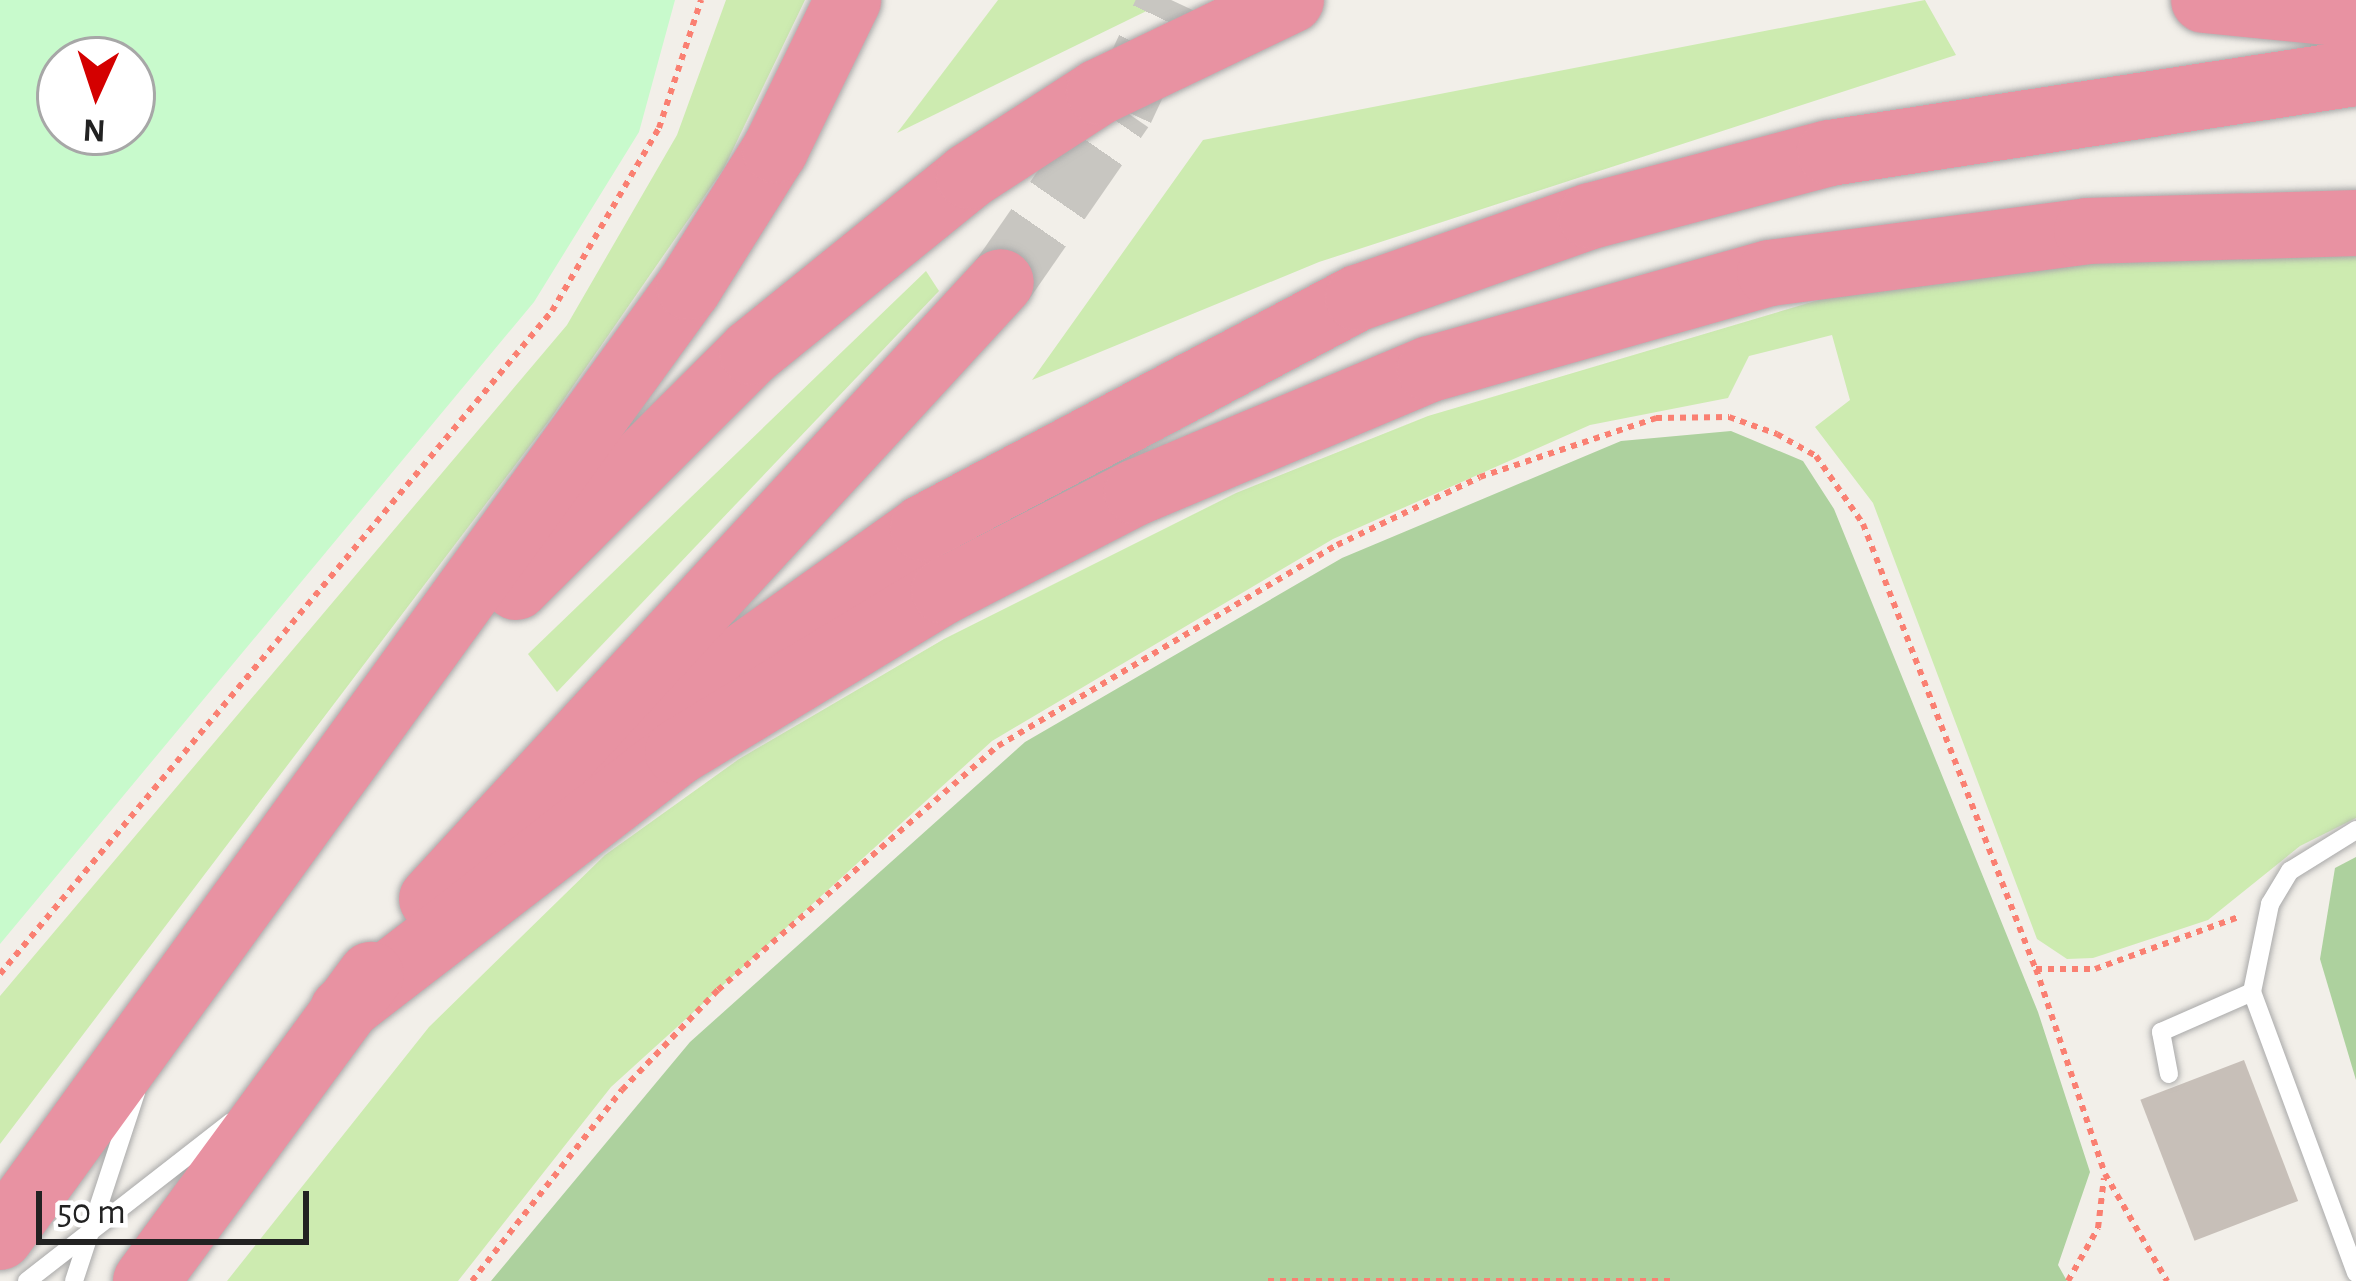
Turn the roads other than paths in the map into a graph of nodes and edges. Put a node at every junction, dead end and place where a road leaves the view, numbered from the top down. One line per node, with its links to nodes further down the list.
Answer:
1 (848, 0): 10 (highway)
2 (1291, 0): 10 (highway)
3 (2204, 0): 4 (highway)
4 (2356, 14)
5 (2356, 73): 9 (highway)
6 (2356, 223): 13 (highway)
7 (1001, 282): 9 (highway)
8 (2356, 830): 11 (lane)
9 (448, 879): 13 (highway)
10 (240, 902): 12 (highway)
11 (2252, 992): 14 (lane); 18 (lane)
12 (161, 1007): 16 (lane); 17 (highway)
13 (343, 1010): 15 (highway)
14 (2169, 1074)
15 (277, 1096): 16 (lane); 21 (highway)
16 (92, 1225): 19 (lane); 20 (lane)
17 (0, 1237)
18 (2356, 1273)
19 (27, 1281)
20 (74, 1281)
21 (146, 1281)

